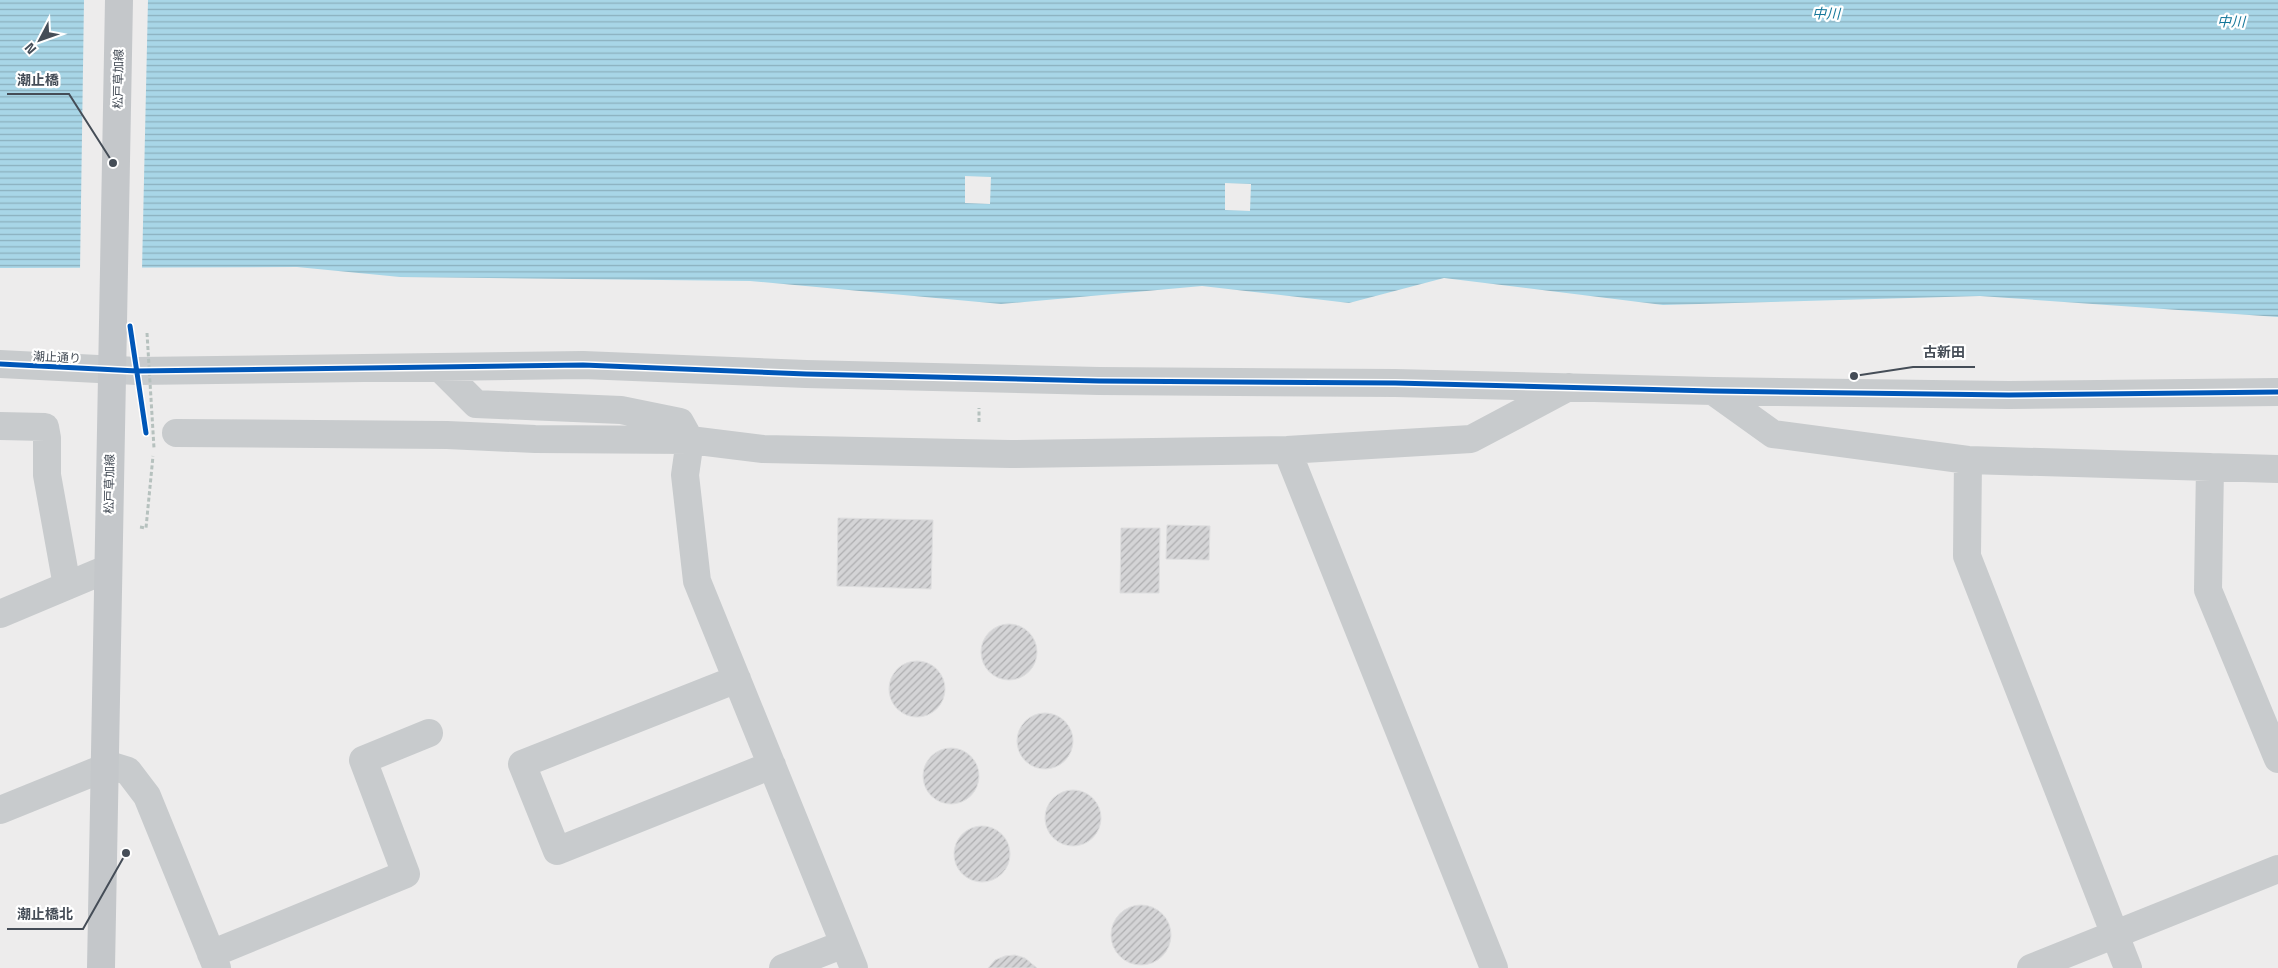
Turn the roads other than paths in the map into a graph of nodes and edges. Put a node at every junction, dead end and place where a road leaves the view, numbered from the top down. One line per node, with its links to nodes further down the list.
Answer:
1 (119, 0): 4 (main road, 松戸草加線)
2 (0, 364): 4 (street, 潮止通り)
3 (440, 368): 4 (street, 潮止通り); 5 (street, 潮止通り); 10 (street)
4 (112, 370): 15 (main road, 松戸草加線)
5 (1571, 386): 6 (street, 潮止通り); 11 (street)
6 (1713, 392): 7 (street, 潮止通り); 12 (street)
7 (2278, 392)
8 (0, 426): 16 (street)
9 (176, 433): 10 (street)
10 (690, 440): 11 (street); 18 (street)
11 (1287, 450): 30 (street)
12 (1968, 460): 13 (street); 25 (street)
13 (2210, 467): 14 (street); 20 (street)
14 (2278, 468)
15 (107, 569): 16 (street); 22 (main road, 松戸草加線)
16 (68, 586): 17 (street)
17 (0, 614)
18 (737, 680): 21 (street); 21 (street)
19 (429, 734): 27 (street)
20 (2278, 759)
21 (772, 765): 26 (street)
22 (104, 768): 23 (street); 27 (street); 28 (main road, 松戸草加線)
23 (0, 810)
24 (2278, 869): 25 (street)
25 (2116, 935): 31 (street); 32 (street)
26 (849, 956): 29 (street)
27 (214, 961)
28 (101, 968)
29 (783, 968)
30 (1494, 968)
31 (2031, 968)
32 (2128, 968)

